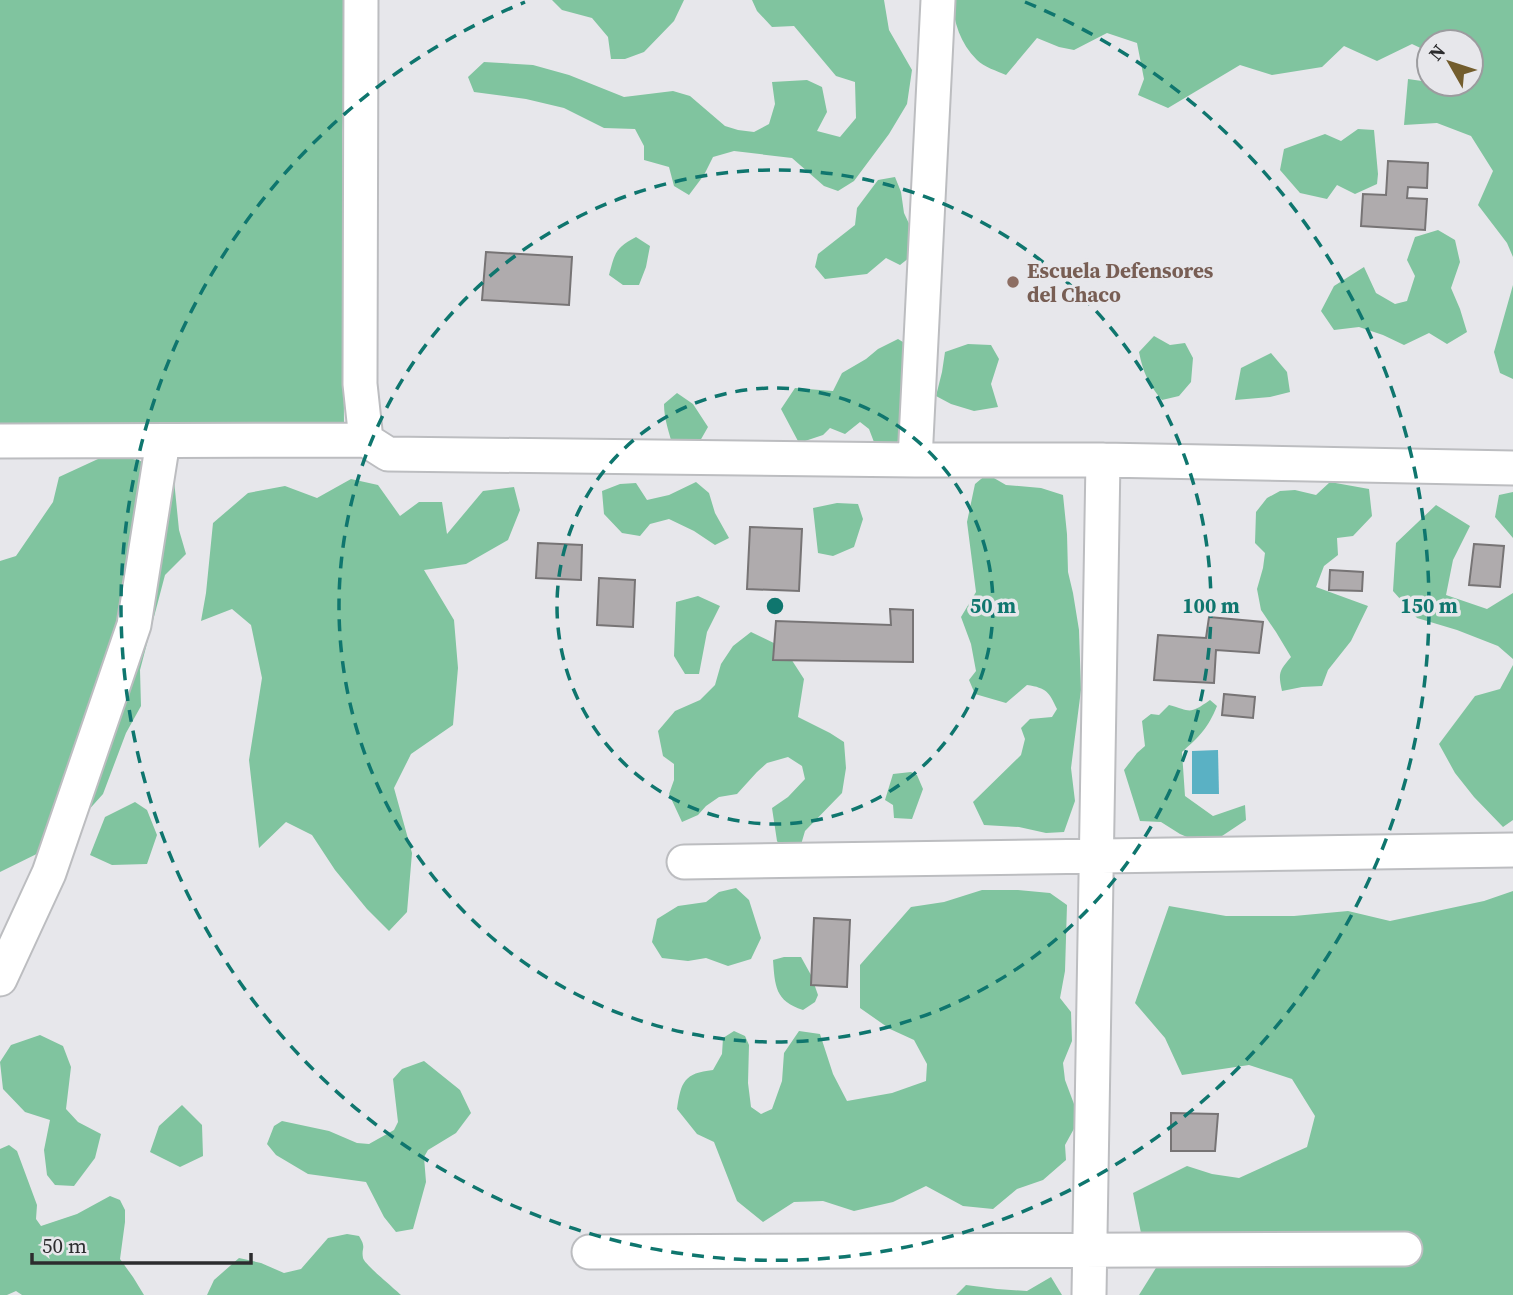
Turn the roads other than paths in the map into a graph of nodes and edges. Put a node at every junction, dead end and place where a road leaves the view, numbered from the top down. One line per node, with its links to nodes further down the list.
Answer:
1 (361, 0): 4 (street)
2 (938, 0): 6 (street)
3 (163, 440): 4 (street); 5 (street); 12 (street)
4 (366, 440): 6 (street)
5 (0, 441)
6 (915, 460): 7 (street)
7 (1102, 460): 8 (street); 10 (street)
8 (1513, 468)
9 (1513, 850): 10 (street)
10 (1096, 856): 11 (street); 13 (street)
11 (684, 862)
12 (0, 979)
13 (1090, 1249): 14 (street); 15 (street); 16 (street)
14 (1405, 1249)
15 (589, 1252)
16 (1089, 1295)

